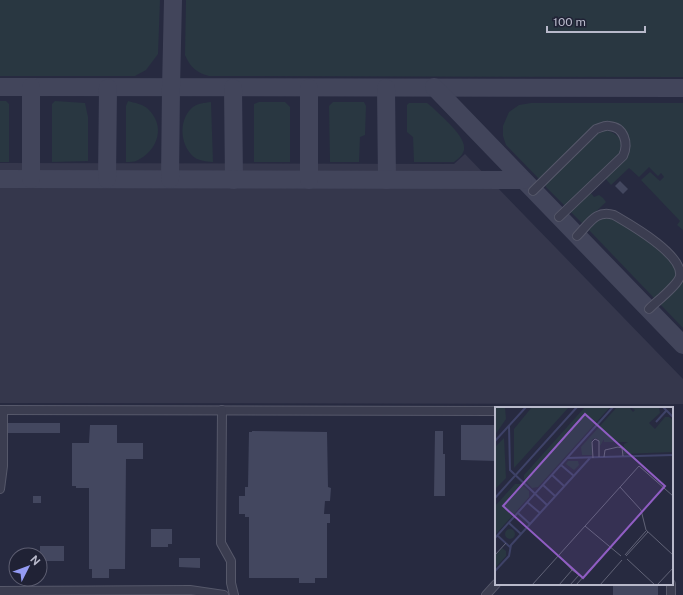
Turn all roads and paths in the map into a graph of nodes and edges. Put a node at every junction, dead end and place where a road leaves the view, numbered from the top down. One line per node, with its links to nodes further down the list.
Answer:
1 (533, 191): 2 (street)
2 (559, 217)
3 (577, 236): 4 (street)
4 (649, 309)
5 (2, 410): 6 (street); 8 (street)
6 (222, 410): 7 (street); 12 (street)
7 (495, 411)
8 (0, 489)
9 (495, 585): 13 (street)
10 (0, 591): 11 (street)
11 (224, 595)
12 (234, 595)
13 (486, 595)

